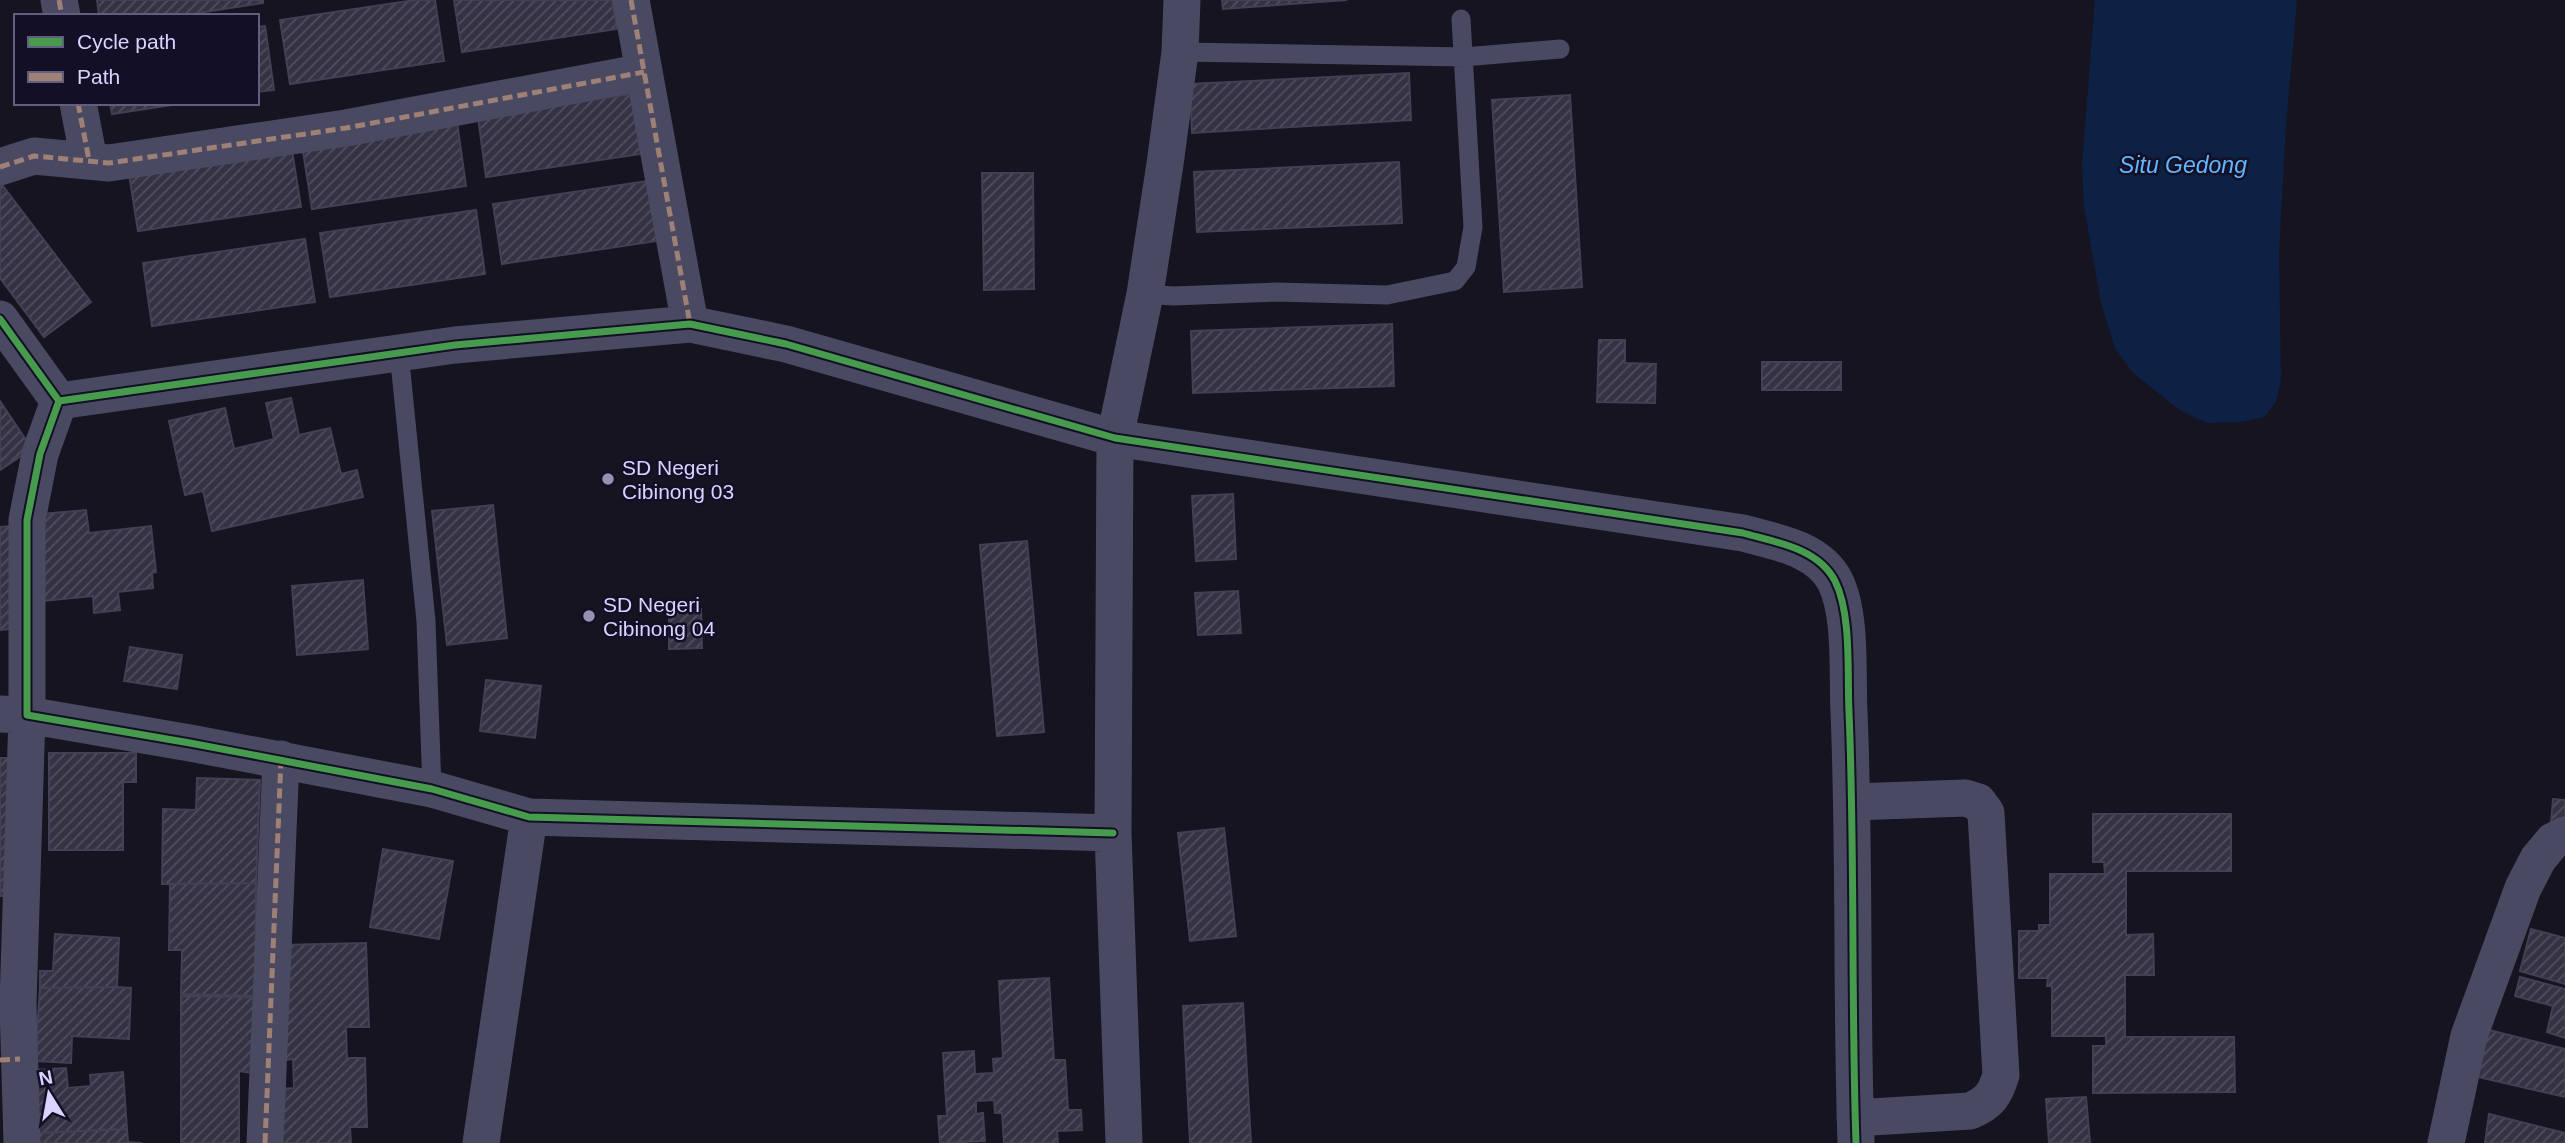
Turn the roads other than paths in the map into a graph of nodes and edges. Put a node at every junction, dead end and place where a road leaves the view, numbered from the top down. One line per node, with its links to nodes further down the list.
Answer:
1 (631, 0): 7 (street)
2 (1182, 0): 5 (street)
3 (1461, 19): 6 (lane)
4 (1560, 49): 6 (lane)
5 (1180, 52): 6 (lane); 11 (street)
6 (1464, 57): 11 (lane)
7 (644, 72): 9 (street); 13 (street)
8 (78, 105): 9 (street)
9 (89, 160): 10 (street)
10 (0, 167)
11 (1144, 294): 16 (street)
12 (0, 319): 15 (street)
13 (690, 324): 14 (street); 16 (street)
14 (399, 352): 15 (street); 19 (lane)
15 (58, 401): 17 (street)
16 (1115, 438): 20 (street); 22 (street)
17 (14, 715): 18 (street); 24 (street)
18 (281, 759): 19 (street); 27 (street)
19 (432, 789): 21 (street)
20 (1853, 802): 25 (street); 25 (street)
21 (529, 817): 22 (street); 28 (street)
22 (1113, 833): 29 (street)
23 (2565, 835): 30 (street)
24 (10, 1060): 26 (street)
25 (1855, 1130)
26 (22, 1143)
27 (265, 1143)
28 (481, 1143)
29 (1124, 1143)
30 (2446, 1143)

